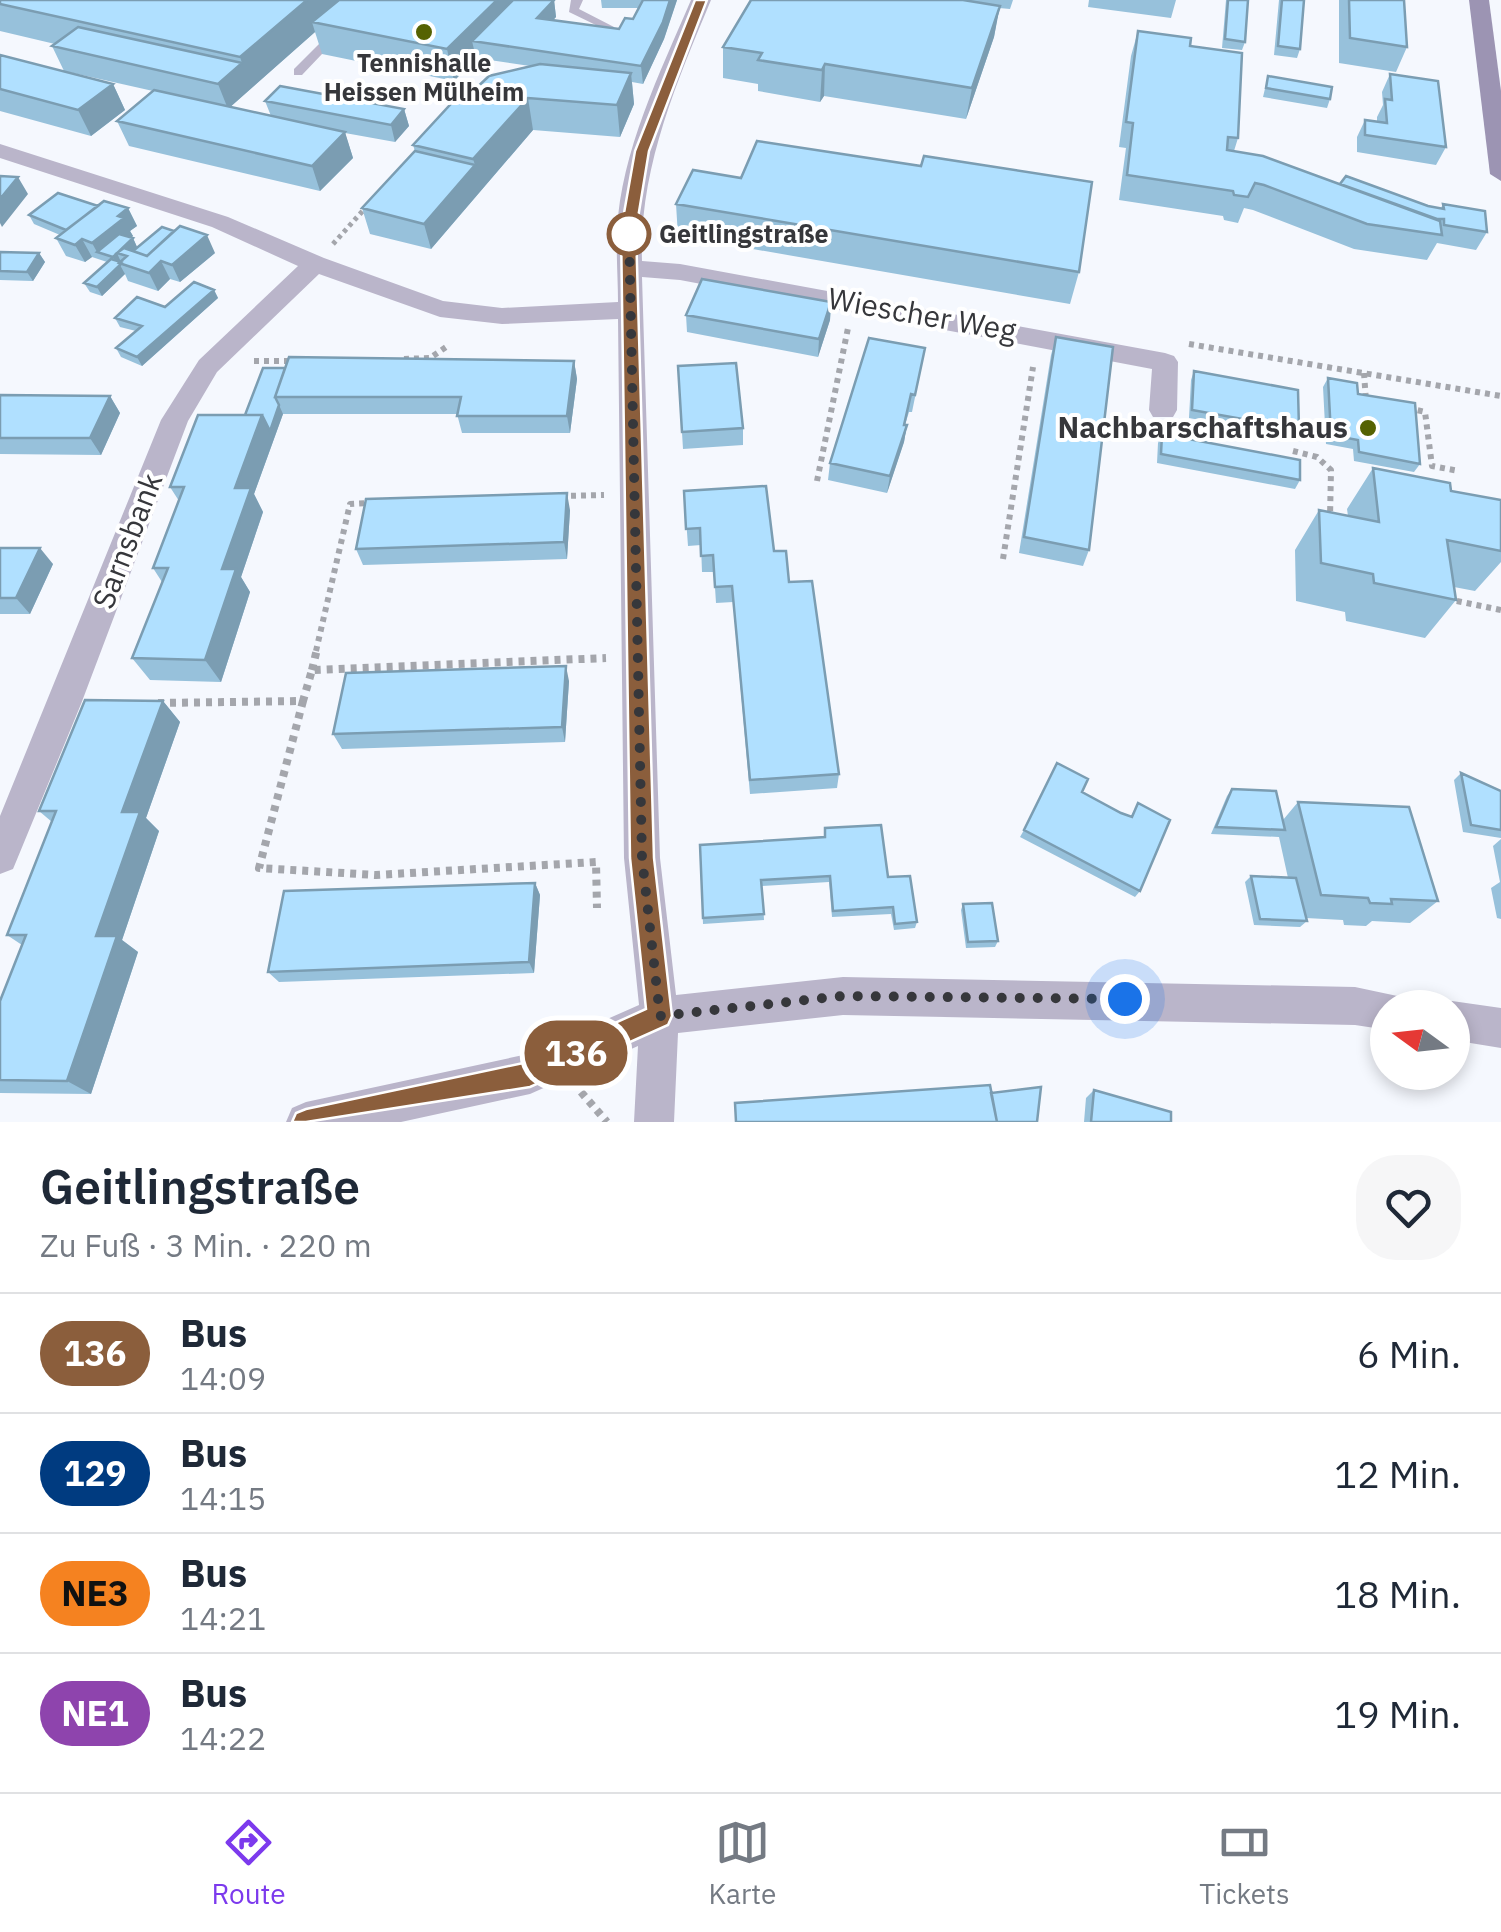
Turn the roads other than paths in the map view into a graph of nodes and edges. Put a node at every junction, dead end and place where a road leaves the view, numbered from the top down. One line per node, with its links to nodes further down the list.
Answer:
1 (578, 0): 5 (lane)
2 (701, 0): 11 (street)
3 (1478, 0): 7 (street)
4 (350, 21): 6 (lane)
5 (608, 27)
6 (298, 72)
7 (1494, 85): 9 (street)
8 (0, 151): 10 (street)
9 (1501, 174)
10 (316, 264): 12 (street); 14 (street, Sarnsbank)
11 (630, 268): 12 (street); 13 (street, Wiescher Weg)
12 (630, 310): 16 (street)
13 (1163, 410)
14 (0, 857)
15 (1370, 1008): 16 (street)
16 (660, 1016): 19 (street); 20 (street)
17 (1470, 1023): 18 (street)
18 (1501, 1028)
19 (306, 1122)
20 (654, 1122)

